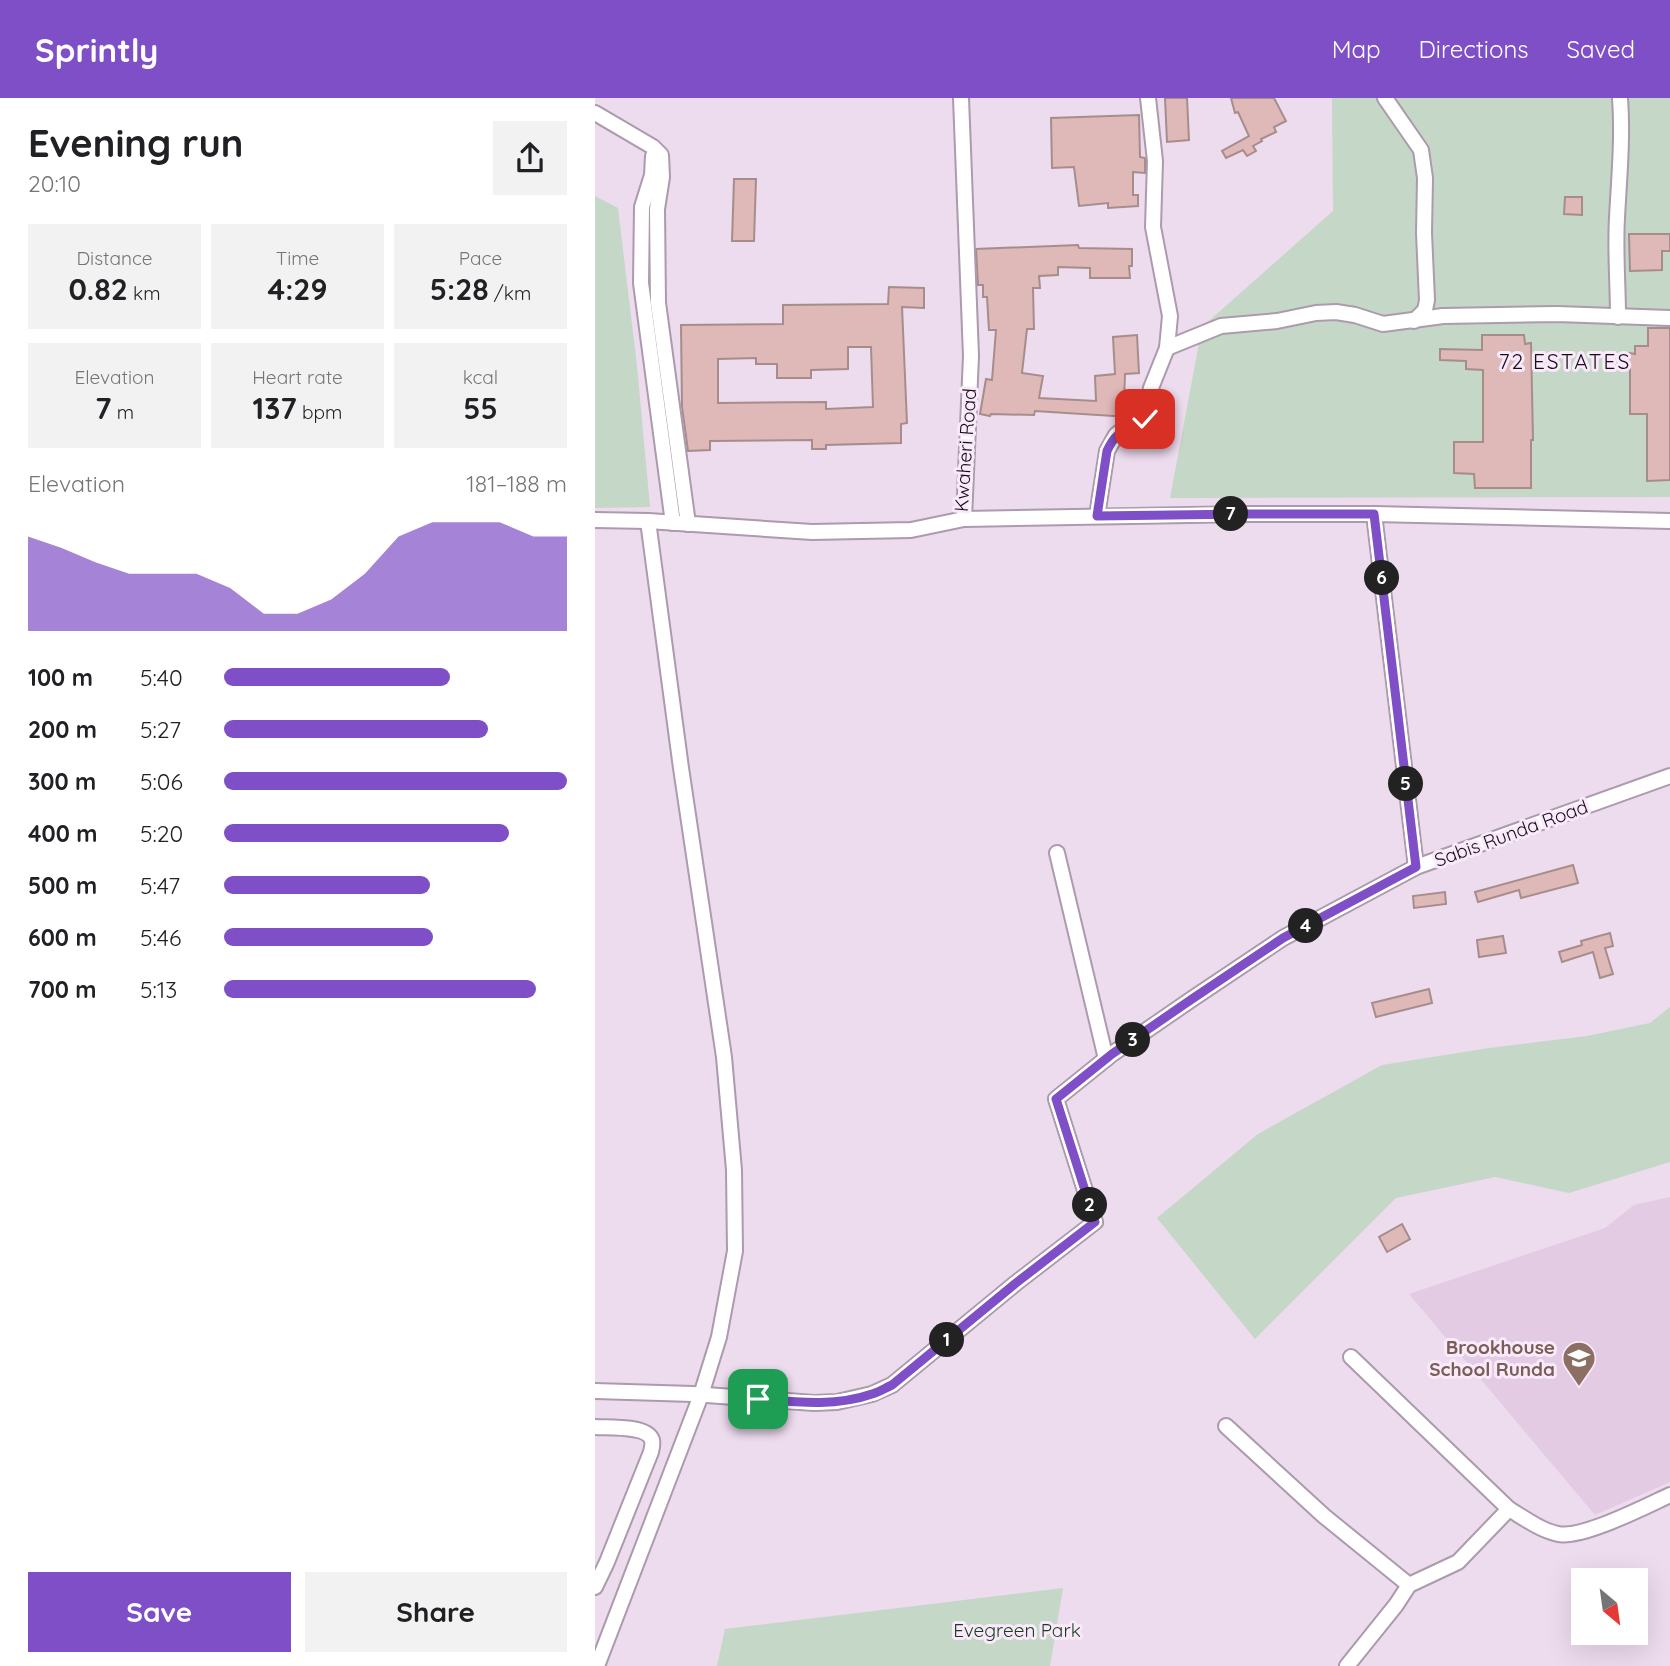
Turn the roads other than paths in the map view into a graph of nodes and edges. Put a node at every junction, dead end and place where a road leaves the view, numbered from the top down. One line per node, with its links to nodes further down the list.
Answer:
1 (961, 98): 17 (street, Kwaheri Road)
2 (1148, 98): 14 (street)
3 (1385, 98): 9 (street)
4 (1620, 98): 11 (street)
5 (595, 113): 6 (street)
6 (653, 148): 7 (street); 8 (street)
7 (657, 281): 8 (street); 22 (street)
8 (641, 283): 21 (street)
9 (1428, 290): 10 (street); 13 (street)
10 (1443, 316): 11 (street); 13 (street)
11 (1618, 317): 12 (street)
12 (1670, 318)
13 (1414, 321): 14 (street)
14 (1167, 348): 16 (street)
15 (1374, 514): 16 (street); 20 (street); 25 (street)
16 (1097, 516): 17 (street)
17 (964, 519): 22 (street, Kwaheri Road)
18 (595, 520): 19 (street, Kwaheri Road)
19 (648, 521): 21 (street, Kwaheri Road); 29 (street)
20 (1670, 521)
21 (673, 523): 22 (street, Kwaheri Road)
22 (688, 524)
23 (1670, 776): 25 (street, Sabis Runda Road)
24 (1057, 853): 26 (street)
25 (1416, 867): 26 (street, Sabis Runda Road)
26 (1106, 1059): 29 (street, Sabis Runda Road)
27 (1351, 1357): 33 (street)
28 (595, 1391): 29 (street, Sabis Runda Road)
29 (701, 1395): 36 (street)
30 (1226, 1426): 34 (street)
31 (595, 1427): 35 (street)
32 (1670, 1495): 33 (street)
33 (1509, 1509): 34 (street)
34 (1409, 1585): 37 (street)
35 (595, 1587)
36 (597, 1666)
37 (1347, 1666)

